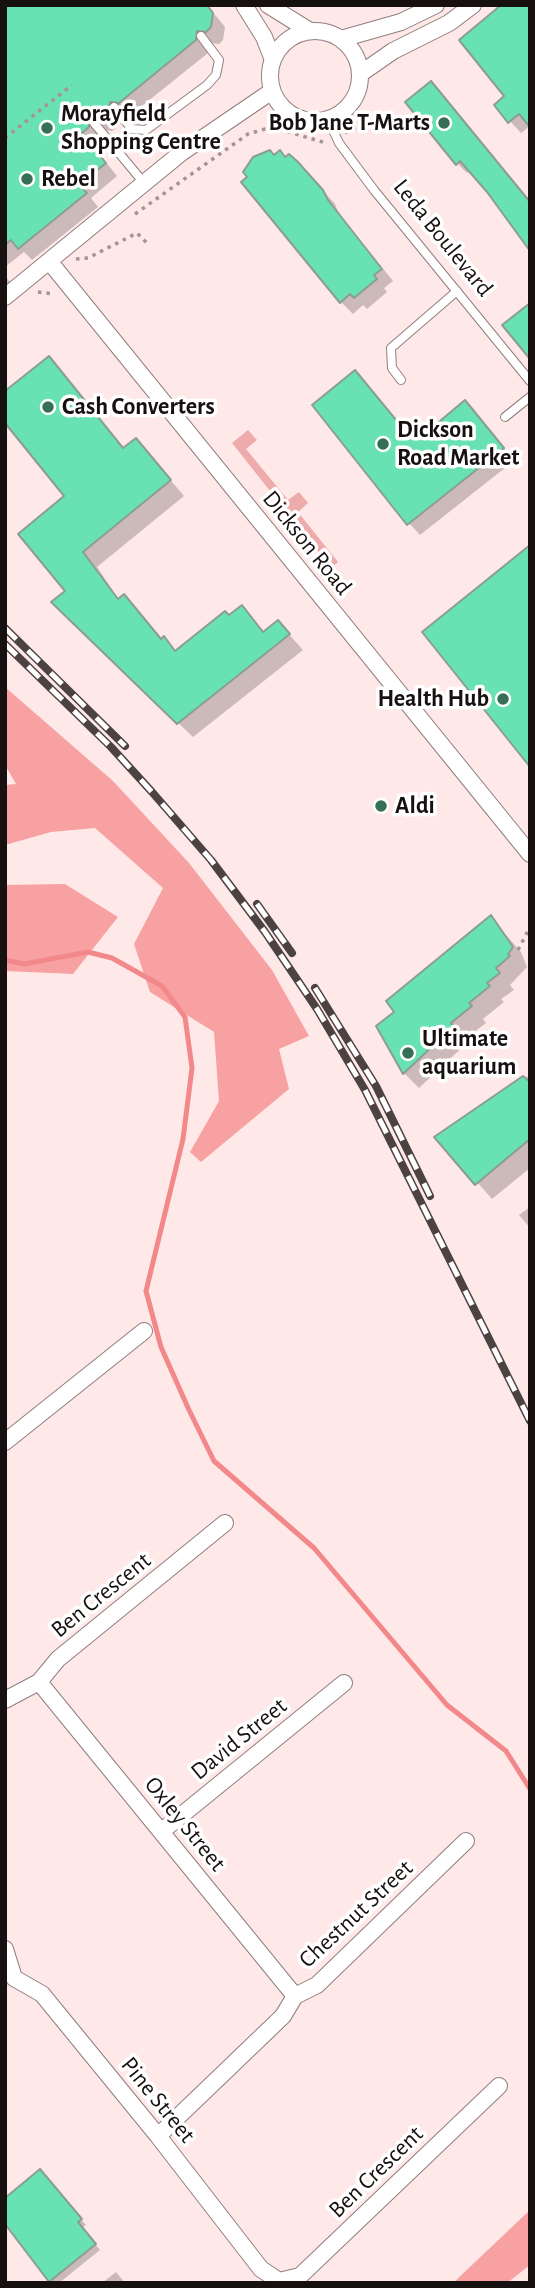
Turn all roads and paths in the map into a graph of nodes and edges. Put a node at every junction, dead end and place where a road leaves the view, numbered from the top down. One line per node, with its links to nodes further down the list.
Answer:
1 (244, 5): 8 (street)
2 (268, 5): 5 (street)
3 (436, 5): 7 (street)
4 (473, 5): 9 (street)
5 (310, 31): 7 (street); 8 (street)
6 (201, 36): 12 (lane)
7 (341, 39): 9 (street)
8 (273, 60): 11 (street)
9 (360, 74): 13 (street)
10 (72, 85): 16 (path)
11 (272, 91): 13 (street); 18 (street)
12 (114, 107)
13 (328, 119): 17 (lane, Leda Boulevard)
14 (94, 122): 18 (lane)
15 (360, 125): 17 (path)
16 (5, 138)
17 (336, 138): 19 (path); 26 (lane, Leda Boulevard)
18 (144, 183): 21 (street)
19 (132, 216)
20 (149, 245): 23 (path)
21 (65, 248): 23 (path); 24 (street)
22 (81, 252): 23 (path)
23 (78, 259): 25 (path)
24 (49, 261): 25 (street, Dickson Road); 28 (street)
25 (68, 284): 27 (path); 33 (street, Dickson Road)
26 (457, 291): 29 (lane); 30 (lane, Leda Boulevard)
27 (29, 296)
28 (5, 297)
29 (401, 380)
30 (530, 381)
31 (530, 397): 32 (lane)
32 (505, 417)
33 (530, 854)
34 (530, 927): 35 (path)
35 (518, 950)
36 (144, 1331): 37 (street)
37 (5, 1442)
38 (225, 1523): 39 (street, Ben Crescent)
39 (39, 1682): 41 (street, Ben Crescent); 42 (street, Oxley Street)
40 (344, 1683): 42 (street, David Street)
41 (5, 1700)
42 (162, 1831): 46 (street, Oxley Street)
43 (466, 1841): 46 (street, Chestnut Street)
44 (5, 1949): 45 (street, Pine Street)
45 (10, 1981): 48 (street, Pine Street)
46 (295, 1996): 48 (street, Chestnut Street)
47 (499, 2086): 49 (street, Ben Crescent)
48 (158, 2136): 49 (street, Pine Street)
49 (279, 2282)

